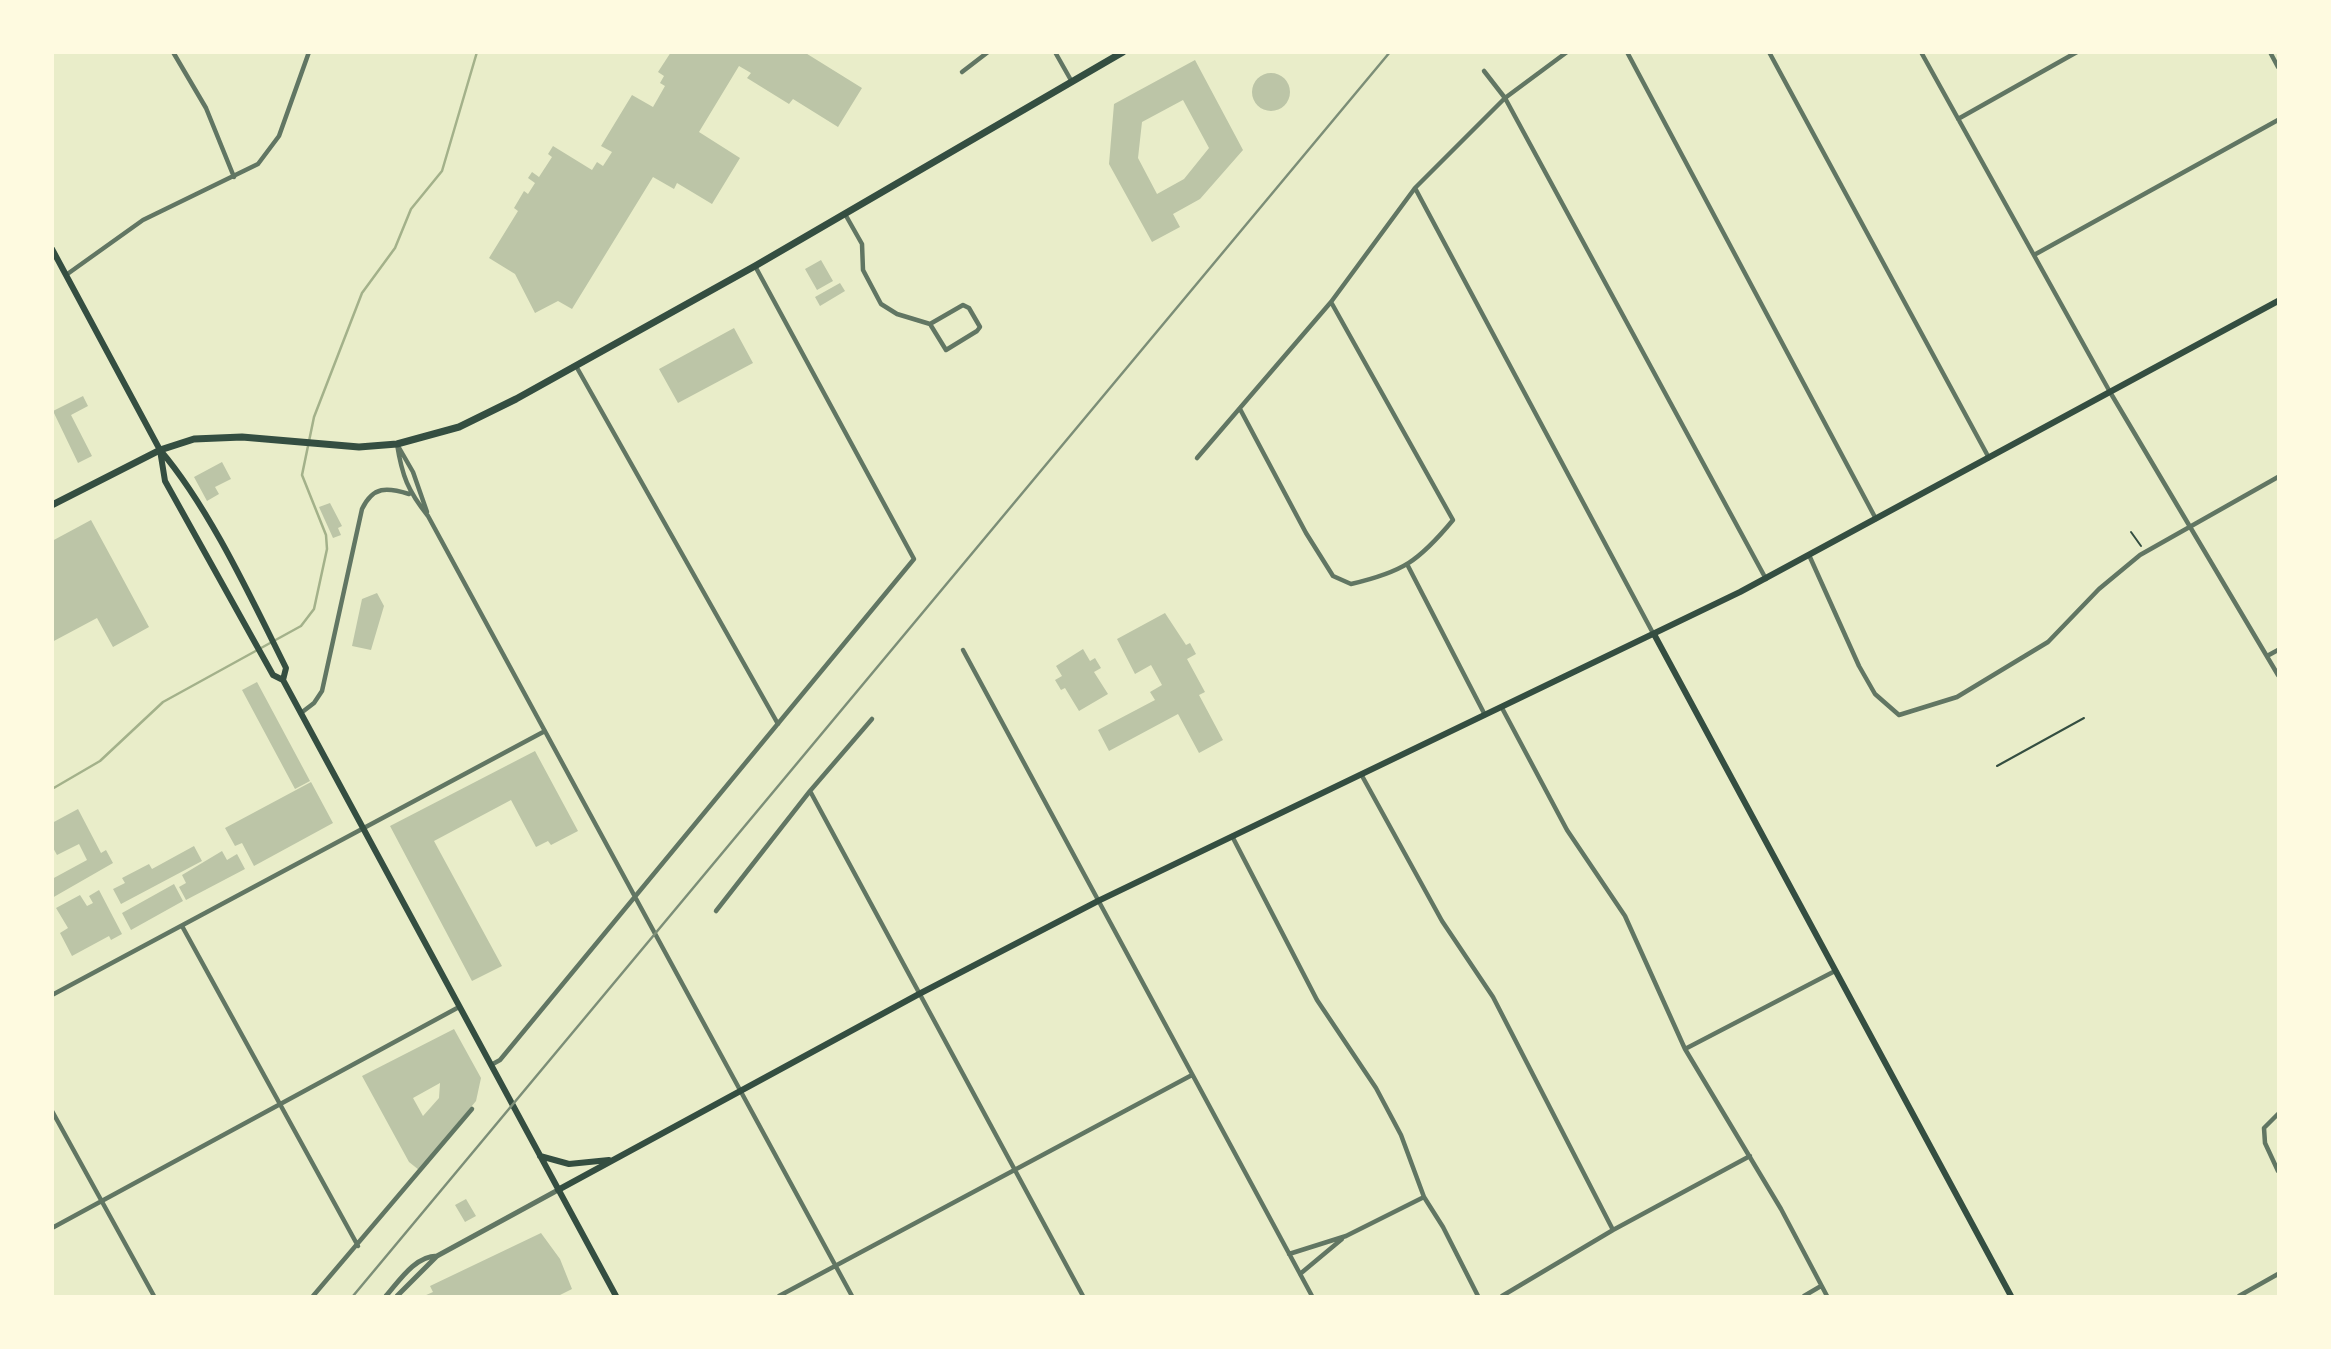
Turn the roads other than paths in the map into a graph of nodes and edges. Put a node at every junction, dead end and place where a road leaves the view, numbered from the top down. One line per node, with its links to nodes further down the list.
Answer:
1 (173, 52): 19 (street)
2 (309, 52): 19 (street)
3 (988, 52): 14 (street)
4 (1055, 52): 15 (street)
5 (1123, 52): 15 (main road)
6 (1567, 52): 16 (street)
7 (1627, 52): 40 (street)
8 (1769, 52): 35 (street)
9 (1921, 52): 17 (street)
10 (2077, 52): 17 (street)
11 (2270, 52): 12 (street)
12 (2278, 67)
13 (1484, 71): 16 (street)
14 (962, 72)
15 (1072, 82): 21 (main road)
16 (1505, 98): 20 (street); 44 (street)
17 (1958, 119): 23 (street)
18 (2278, 120): 23 (street)
19 (234, 177): 25 (street)
20 (1415, 188): 27 (street); 45 (street)
21 (845, 214): 24 (main road); 28 (street)
22 (52, 249): 25 (main road)
23 (2034, 255): 30 (street)
24 (755, 266): 29 (main road); 55 (street)
25 (66, 275): 33 (main road)
26 (2278, 301): 30 (main road)
27 (1331, 302): 31 (street); 43 (street)
28 (930, 324): 28 (street)
29 (576, 365): 32 (main road); 55 (street)
30 (2110, 392): 35 (main road); 41 (street)
31 (1240, 409): 34 (street); 43 (street)
32 (397, 444): 33 (main road); 37 (street); 39 (street)
33 (160, 450): 38 (main road); 50 (main road); 50 (main road)
34 (1197, 458)
35 (1989, 458): 40 (main road)
36 (2278, 477): 41 (street)
37 (410, 494): 39 (street); 52 (street)
38 (52, 505)
39 (428, 516): 56 (street)
40 (1876, 519): 42 (main road)
41 (2189, 525): 42 (street); 48 (street)
42 (1809, 555): 44 (main road)
43 (1408, 566): 53 (street)
44 (1766, 579): 45 (main road)
45 (1655, 636): 51 (main road); 65 (main road)
46 (963, 650): 62 (street)
47 (2278, 650): 48 (street)
48 (2267, 656): 49 (street)
49 (2278, 675)
50 (283, 680): 52 (main road)
51 (1502, 708): 53 (main road); 69 (street)
52 (300, 713): 59 (main road)
53 (1486, 715): 57 (main road)
54 (872, 719): 58 (street)
55 (778, 724): 61 (street)
56 (545, 731): 59 (street); 61 (street)
57 (1361, 774): 60 (main road); 86 (street)
58 (810, 791): 63 (street); 66 (street)
59 (362, 829): 64 (street); 68 (main road)
60 (1232, 836): 62 (main road); 83 (street)
61 (635, 896): 70 (street); 72 (street)
62 (1098, 901): 66 (main road); 71 (street)
63 (716, 911)
64 (182, 926): 67 (street); 73 (street)
65 (1835, 971): 69 (street); 108 (main road)
66 (919, 994): 72 (main road); 80 (street)
67 (52, 995)
68 (459, 1007): 70 (main road); 73 (street)
69 (1685, 1049): 78 (street)
70 (490, 1065): 77 (main road)
71 (1192, 1075): 80 (street); 89 (street)
72 (741, 1091): 79 (main road); 91 (street)
73 (280, 1104): 84 (street); 88 (street)
74 (472, 1109): 88 (street)
75 (52, 1111): 84 (street)
76 (2278, 1114): 81 (street)
77 (540, 1156): 79 (main road); 82 (main road)
78 (1750, 1156): 86 (street); 94 (street)
79 (615, 1159): 82 (main road)
80 (1015, 1171): 91 (street); 102 (street)
81 (2278, 1171)
82 (558, 1190): 90 (street); 99 (main road)
83 (1424, 1197): 87 (street); 104 (street)
84 (102, 1201): 85 (street); 95 (street)
85 (52, 1228)
86 (1613, 1230): 105 (street)
87 (1346, 1236): 89 (street); 92 (street)
88 (358, 1246): 96 (street)
89 (1289, 1254): 92 (street)
90 (437, 1256): 97 (street); 98 (street)
91 (835, 1266): 100 (street); 101 (street)
92 (1300, 1274): 103 (street)
93 (2278, 1274): 109 (street)
94 (1821, 1286): 106 (street); 107 (street)
95 (154, 1297)
96 (313, 1297)
97 (386, 1297)
98 (397, 1297)
99 (616, 1297)
100 (779, 1297)
101 (852, 1297)
102 (1083, 1297)
103 (1312, 1297)
104 (1478, 1297)
105 (1502, 1297)
106 (1804, 1297)
107 (1827, 1297)
108 (2011, 1297)
109 (2238, 1297)

